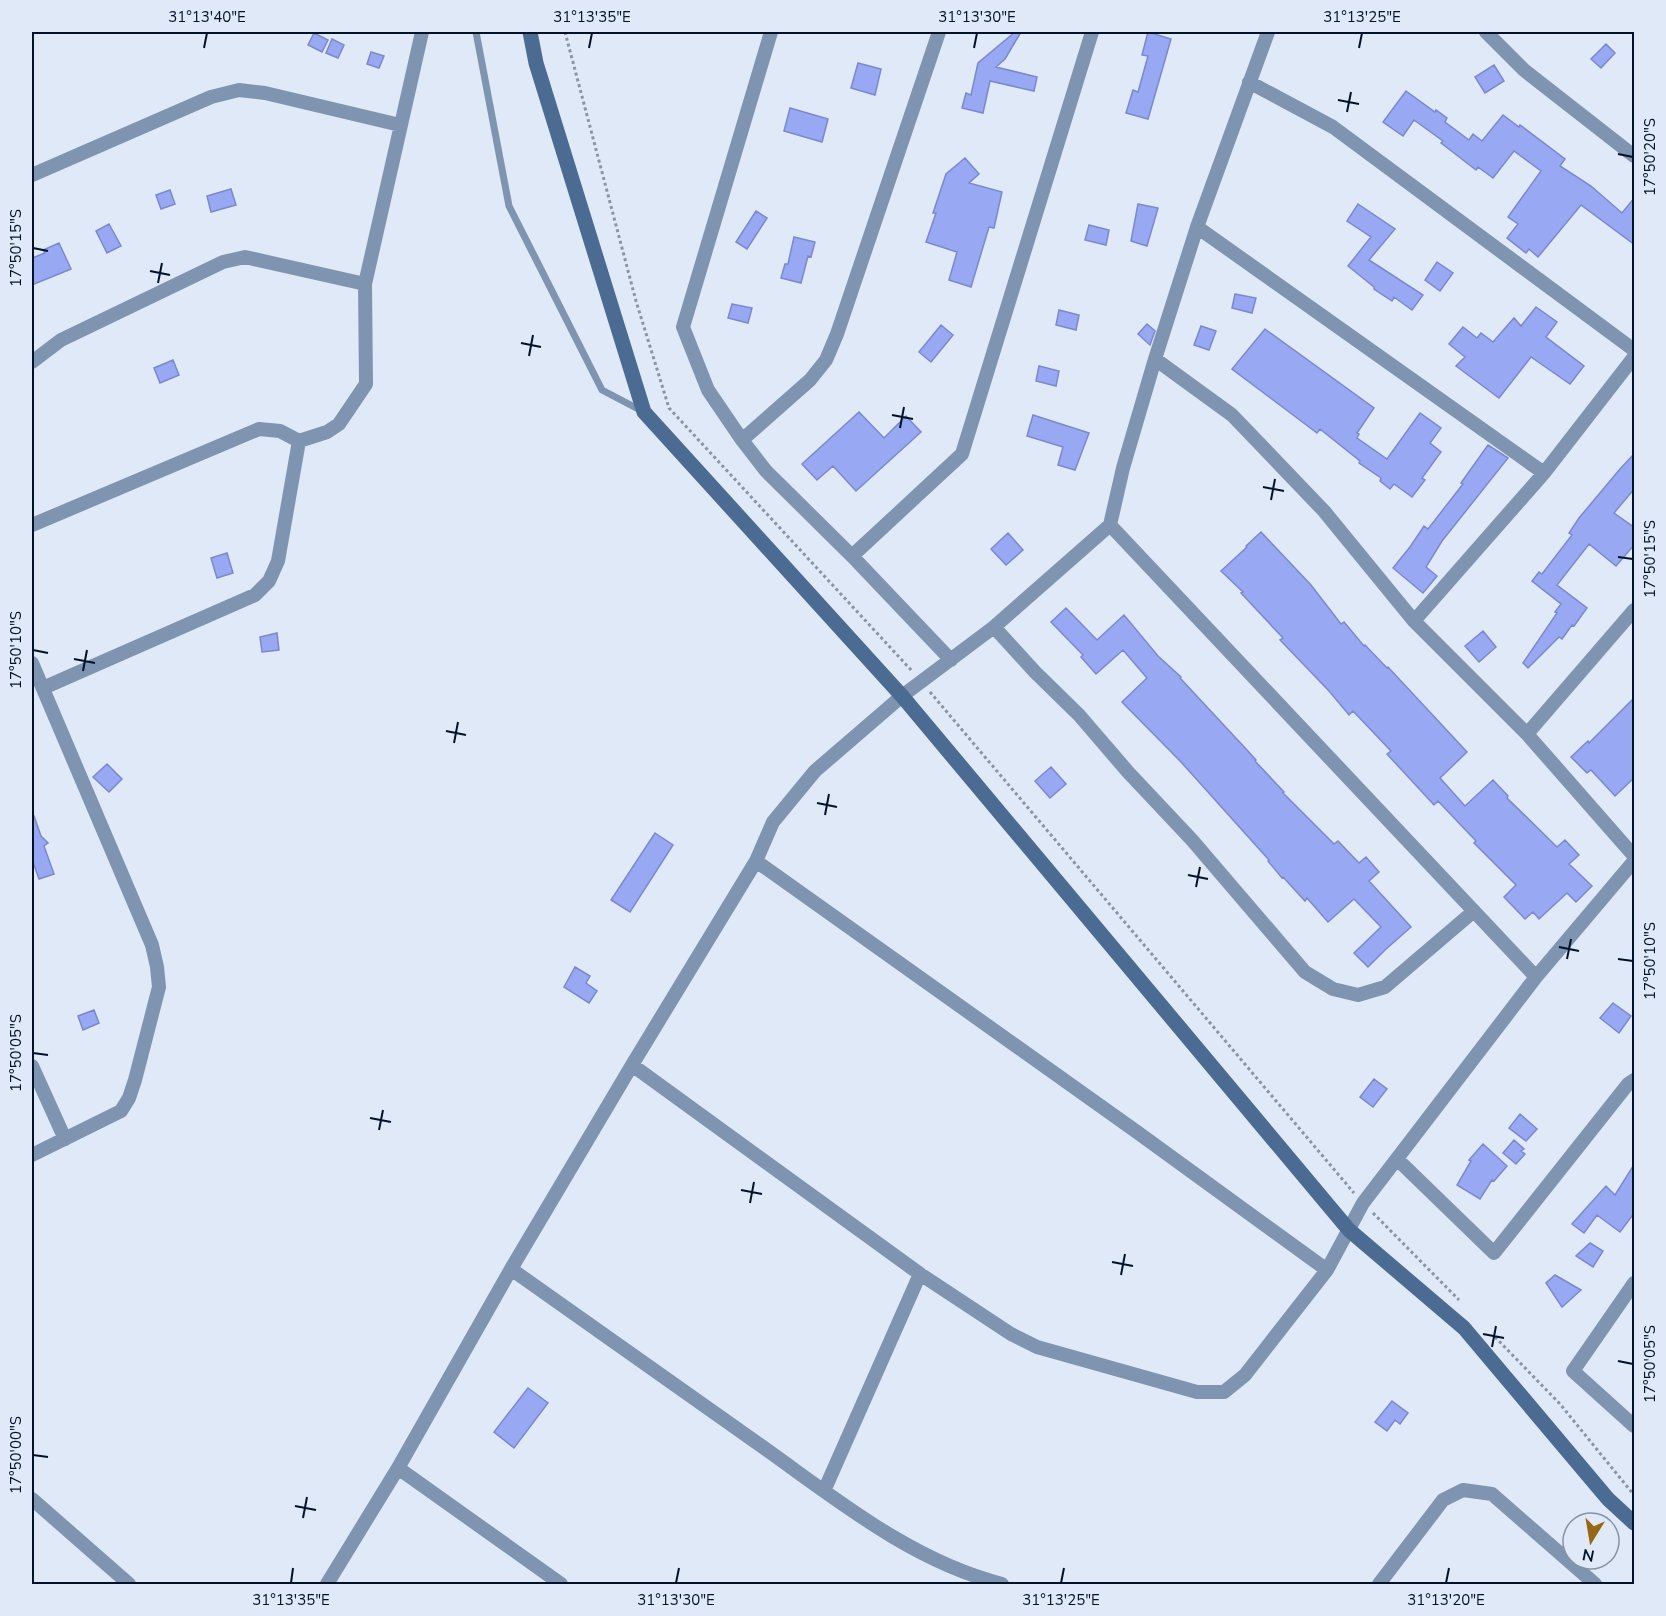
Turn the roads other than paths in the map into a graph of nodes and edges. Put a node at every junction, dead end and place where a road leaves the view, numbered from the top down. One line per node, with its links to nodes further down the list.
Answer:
1 (422, 32): 10 (street)
2 (476, 32): 19 (lane)
3 (530, 32): 19 (street)
4 (771, 32): 20 (street)
5 (939, 32): 20 (street)
6 (1092, 32): 25 (street)
7 (1265, 32): 9 (street)
8 (1486, 32): 11 (street)
9 (1249, 82): 13 (street); 15 (street)
10 (400, 125): 12 (street); 14 (street)
11 (1632, 151)
12 (32, 175)
13 (1197, 227): 17 (street); 22 (street)
14 (365, 285): 18 (street); 21 (street)
15 (1635, 350)
16 (1635, 357): 22 (street)
17 (1155, 359): 24 (street); 27 (street)
18 (32, 362)
19 (644, 412): 32 (street)
20 (742, 440): 25 (street)
21 (299, 441): 23 (street); 31 (street)
22 (1544, 473): 27 (street)
23 (32, 525)
24 (1110, 525): 28 (street); 37 (street)
25 (852, 556): 29 (street)
26 (1635, 610): 33 (street)
27 (1414, 621): 33 (street)
28 (994, 627): 29 (street); 37 (street)
29 (951, 660): 32 (street)
30 (32, 663): 31 (street)
31 (43, 688): 42 (street)
32 (902, 696): 35 (street); 45 (street)
33 (1527, 734): 34 (street)
34 (1635, 856)
35 (756, 861): 39 (street); 47 (street)
36 (1635, 861): 38 (street)
37 (1474, 911): 38 (street)
38 (1536, 977): 44 (street)
39 (632, 1065): 46 (street); 48 (street)
40 (32, 1066): 42 (street)
41 (1635, 1080): 44 (street)
42 (65, 1139): 43 (street)
43 (32, 1155)
44 (1397, 1159): 45 (street)
45 (1349, 1230): 47 (street); 54 (street)
46 (511, 1269): 51 (street); 52 (street)
47 (1326, 1270): 48 (street)
48 (920, 1274): 52 (street)
49 (1635, 1283): 50 (street)
50 (1635, 1426)
51 (398, 1468): 57 (street); 58 (street)
52 (824, 1491): 55 (street)
53 (32, 1499): 56 (street)
54 (1635, 1523)
55 (977, 1581): 59 (street)
56 (129, 1584)
57 (327, 1584)
58 (561, 1584)
59 (1002, 1584)
60 (1379, 1584): 61 (street)
61 (1595, 1584)

